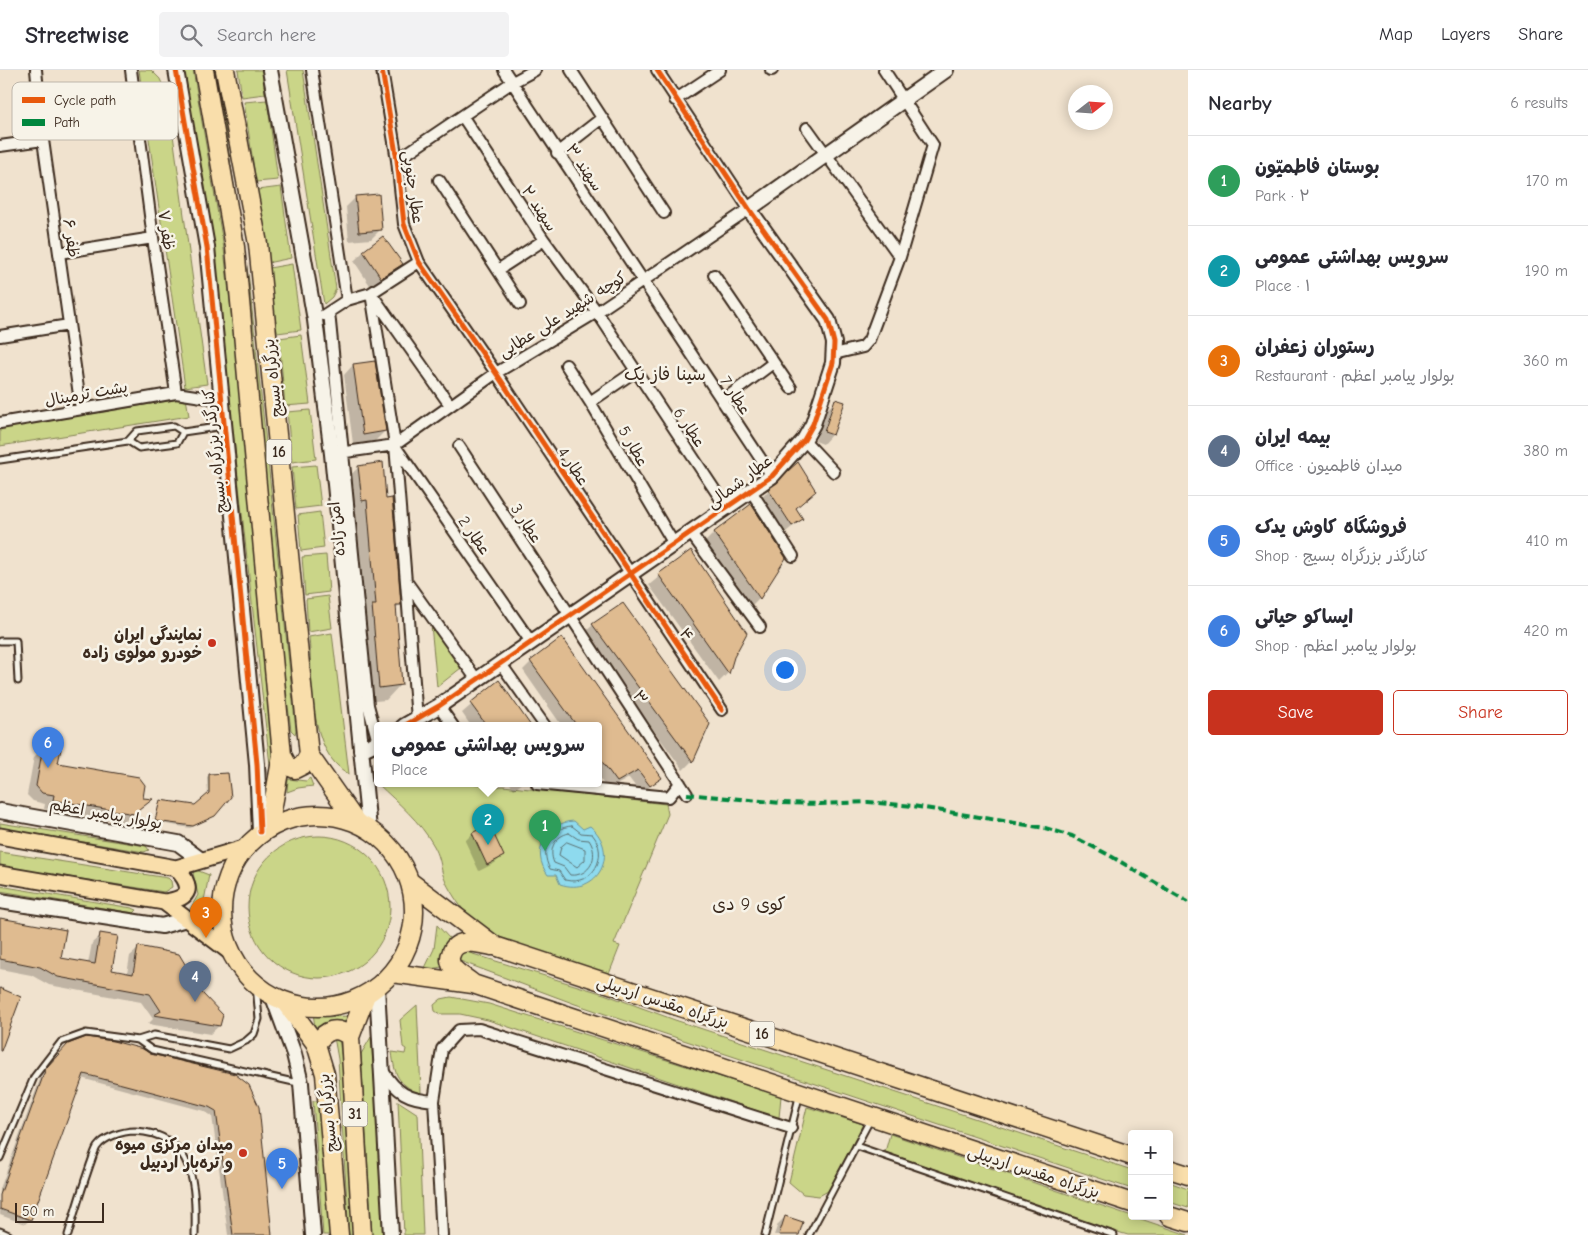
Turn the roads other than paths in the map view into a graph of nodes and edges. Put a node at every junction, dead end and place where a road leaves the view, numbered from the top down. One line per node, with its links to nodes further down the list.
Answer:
1 (176, 70): 52 (street, کنارگذر بزرگراه بسیج)
2 (204, 70): 91 (highway, بزرگراه بسیج / 16)
3 (225, 70): 92 (highway, بزرگراه بسیج / 16)
4 (270, 70): 42 (street)
5 (312, 70): 38 (street)
6 (382, 70): 25 (street, عطار جنوبی)
7 (504, 70): 14 (street, سهند ۳)
8 (535, 70): 14 (street)
9 (571, 70): 18 (street)
10 (657, 70): 15 (street, عطار شمالی)
11 (720, 70): 15 (street)
12 (884, 70): 16 (street)
13 (946, 70): 16 (street)
14 (510, 83): 17 (street); 23 (street, سهند ۳)
15 (675, 100): 27 (street, عطار شمالی)
16 (903, 102): 24 (street); 32 (street)
17 (463, 117): 25 (street); 30 (street, سهند ۲)
18 (602, 118): 23 (street); 28 (street)
19 (807, 128): 24 (street)
20 (43, 140): 22 (street); 31 (street, ظفر ۶)
21 (140, 140): 29 (street, ظفر ۷)
22 (0, 146)
23 (558, 153): 36 (street, سهند ۳)
24 (827, 156): 27 (street); 32 (street)
25 (398, 160): 33 (street, عطار جنوبی)
26 (439, 180): 34 (street)
27 (749, 208): 36 (street, کوچه شهید علی عطایی); 45 (street, عطار شمالی)
28 (664, 213)
29 (153, 238): 31 (street); 51 (street, ظفر ۷)
30 (544, 240): 34 (street); 41 (street, سهند ۲)
31 (59, 253): 43 (street, ظفر ۶)
32 (900, 256): 45 (street)
33 (419, 262): 37 (street); 49 (street, عطار جنوبی)
34 (498, 270): 39 (street)
35 (714, 275): 46 (street)
36 (643, 281): 41 (street, کوچه شهید علی عطایی); 53 (street, عطار 7)
37 (371, 293): 38 (street); 55 (street); 62 (street)
38 (347, 300): 40 (street)
39 (520, 304)
40 (329, 312): 42 (street); 64 (street, امن زاده)
41 (597, 312): 48 (street, عطار 6); 49 (street, کوچه شهید علی عطایی)
42 (315, 320): 64 (street)
43 (69, 325): 44 (street); 56 (street, ظفر ۶)
44 (0, 336)
45 (834, 354): 60 (street, عطار شمالی)
46 (772, 363): 50 (street); 53 (street)
47 (566, 365): 54 (street, عطار 5)
48 (634, 372): 54 (street); 69 (street, عطار 6)
49 (496, 373): 55 (street, کوچه شهید علی عطایی); 73 (street, عطار 4)
50 (791, 388)
51 (176, 393): 52 (street, پشت ترمینال); 56 (street, پشت ترمینال)
52 (222, 400): 58 (street, کنارگذر بزرگراه بسیج)
53 (722, 401): 67 (street, عطار 7)
54 (590, 402): 71 (street, عطار 5)
55 (450, 405): 62 (street, کوچه شهید علی عطایی)
56 (81, 409): 57 (street, پشت ترمینال)
57 (0, 423)
58 (224, 426): 59 (lane); 98 (street, کنارگذر بزرگراه بسیج)
59 (183, 432): 61 (lane); 61 (lane)
60 (804, 440): 66 (street); 67 (street, عطار شمالی)
61 (128, 441): 65 (lane)
62 (395, 445): 64 (street, کوچه شهید علی عطایی); 74 (street); 78 (street, عطار 2)
63 (459, 446): 75 (street, عطار 3)
64 (338, 453): 88 (street, امن زاده); 90 (street)
65 (0, 460)
66 (834, 472)
67 (772, 476): 68 (street, عطار شمالی)
68 (750, 490): 69 (street, عطار شمالی); 72 (street)
69 (726, 508): 70 (street, عطار شمالی)
70 (690, 532): 71 (street, عطار شمالی); 76 (street)
71 (674, 544): 73 (street, عطار شمالی)
72 (793, 556)
73 (631, 573): 75 (street, عطار شمالی); 83 (street, ۴)
74 (406, 581): 80 (street); 84 (street)
75 (569, 616): 78 (street, عطار شمالی); 93 (street, ۳)
76 (760, 627)
77 (0, 641): 81 (lane)
78 (531, 642): 79 (street, عطار شمالی)
79 (501, 664): 80 (street, عطار شمالی); 87 (street)
80 (477, 680): 82 (street, عطار شمالی)
81 (18, 681)
82 (439, 706): 84 (street, عطار شمالی); 86 (street)
83 (722, 710)
84 (417, 719): 85 (street, عطار شمالی)
85 (411, 722)
86 (450, 722)
87 (542, 722)
88 (374, 727)
89 (374, 744): 90 (street)
90 (361, 750): 97 (street)
91 (282, 755): 92 (highway); 98 (highway, بزرگراه بسیج / 16)
92 (309, 755): 97 (highway, بزرگراه بسیج / 16)
93 (680, 783): 94 (street); 95 (street, ۳)
94 (595, 787)
95 (687, 794)
96 (0, 811): 101 (street, بولوار پیامبر اعظم)
97 (362, 825): 98 (highway, 16); 104 (highway, 16)
98 (264, 830): 100 (highway, 16)
99 (0, 836): 102 (main road)
100 (244, 848): 101 (main road); 109 (highway, 16)
101 (201, 860): 102 (main road)
102 (176, 868): 106 (main road)
103 (0, 874): 106 (main road)
104 (410, 881): 108 (highway, بزرگراه مقدس اردبیلی / 16); 110 (highway, 16)
105 (0, 901): 107 (street)
106 (164, 902): 107 (main road)
107 (186, 919): 109 (main road)
108 (495, 946): 111 (highway); 125 (highway, بزرگراه مقدس اردبیلی / 16)
109 (230, 952): 112 (highway, 16)
110 (392, 973): 111 (highway, بزرگراه مقدس اردبیلی); 113 (highway, 16)
111 (473, 984): 120 (highway, بزرگراه مقدس اردبیلی)
112 (256, 985): 114 (highway, 16); 116 (lane)
113 (372, 991): 114 (highway, 16); 115 (highway, بزرگراه بسیج / 31); 118 (street)
114 (279, 999): 117 (highway, بزرگراه بسیج); 119 (street)
115 (350, 1037): 117 (highway); 140 (highway, بزرگراه بسیج / 31)
116 (138, 1040): 119 (lane); 126 (lane)
117 (316, 1044): 139 (highway, بزرگراه بسیج)
118 (380, 1068): 121 (street); 141 (street)
119 (301, 1083): 138 (street)
120 (800, 1094): 122 (highway, بزرگراه مقدس اردبیلی); 123 (lane)
121 (434, 1101): 123 (street); 134 (street)
122 (871, 1117): 124 (lane); 129 (highway, بزرگراه مقدس اردبیلی)
123 (791, 1128): 142 (lane)
124 (856, 1146): 133 (lane); 143 (lane)
125 (1128, 1155)
126 (0, 1158)
127 (1173, 1170): 128 (highway)
128 (1188, 1175)
129 (1128, 1202)
130 (1173, 1217): 131 (highway)
131 (1188, 1222)
132 (0, 1231): 135 (lane)
133 (1105, 1233): 144 (lane)
134 (444, 1234)
135 (9, 1235)
136 (68, 1235): 137 (lane)
137 (195, 1235)
138 (314, 1235)
139 (339, 1235)
140 (362, 1235)
141 (391, 1235)
142 (765, 1235)
143 (809, 1235)
144 (1114, 1235)

